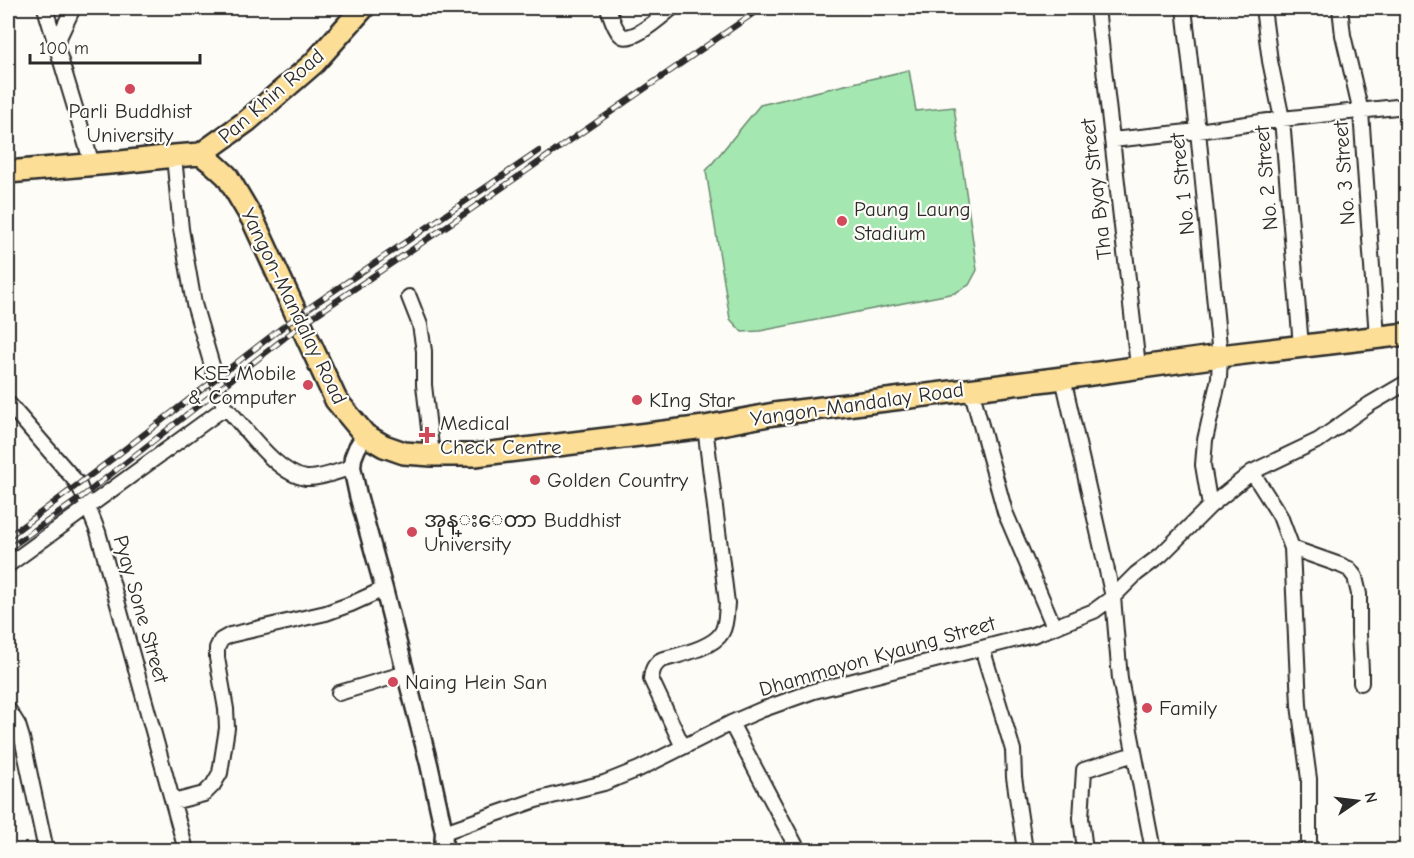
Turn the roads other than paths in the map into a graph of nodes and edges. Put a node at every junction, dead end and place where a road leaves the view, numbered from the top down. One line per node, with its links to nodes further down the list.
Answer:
1 (45, 8): 10 (street)
2 (73, 8): 10 (street)
3 (363, 8): 16 (main road, Pan Khin Road)
4 (608, 8): 5 (street)
5 (672, 8)
6 (1097, 8): 15 (street, Tha Byay Street)
7 (1184, 8): 14 (street, No. 1 Street)
8 (1263, 8): 13 (street, No. 2 Street)
9 (1340, 8): 12 (street, No. 3 Street)
10 (56, 44): 18 (street)
11 (1407, 106): 12 (street)
12 (1361, 112): 13 (street); 22 (street, No. 3 Street)
13 (1282, 119): 14 (street); 23 (street, No. 2 Street)
14 (1198, 131): 15 (street); 24 (street, No. 1 Street)
15 (1112, 140): 25 (street, Tha Byay Street)
16 (201, 154): 17 (main road); 32 (main road, Yangon-Mandalay Road)
17 (174, 156): 18 (main road); 30 (street)
18 (92, 164): 19 (main road)
19 (8, 172)
20 (409, 297): 33 (street)
21 (1407, 334): 22 (main road, Yangon-Mandalay Road)
22 (1377, 337): 23 (main road, Yangon-Mandalay Road)
23 (1301, 346): 24 (main road, Yangon-Mandalay Road)
24 (1220, 356): 25 (main road, Yangon-Mandalay Road); 36 (street, No. 1 Street)
25 (1138, 366): 26 (main road, Yangon-Mandalay Road)
26 (1062, 378): 28 (main road, Yangon-Mandalay Road); 41 (street)
27 (1407, 383): 35 (street, Dhammayon Kyaung Street)
28 (970, 389): 31 (main road, Yangon-Mandalay Road); 42 (street)
29 (8, 403): 37 (street, Pyay Sone Street)
30 (225, 410): 34 (street); 37 (street)
31 (705, 427): 33 (main road, Yangon-Mandalay Road); 49 (street)
32 (365, 435): 33 (main road, Yangon-Mandalay Road); 34 (street)
33 (432, 456)
34 (352, 467): 40 (street)
35 (1252, 472): 36 (street, Dhammayon Kyaung Street); 38 (street)
36 (1210, 506): 41 (street, Dhammayon Kyaung Street)
37 (88, 507): 39 (street); 51 (street, Pyay Sone Street)
38 (1292, 548): 45 (street); 60 (street)
39 (8, 565)
40 (384, 589): 44 (street); 51 (street)
41 (1113, 597): 42 (street, Dhammayon Kyaung Street); 50 (street)
42 (1054, 627): 43 (street, Dhammayon Kyaung Street)
43 (982, 648): 48 (street, Dhammayon Kyaung Street); 57 (street)
44 (406, 673): 46 (street); 52 (street)
45 (1361, 683)
46 (339, 693)
47 (8, 709): 53 (street)
48 (732, 723): 49 (street, Dhammayon Kyaung Street); 56 (street)
49 (683, 747): 52 (street, Dhammayon Kyaung Street)
50 (1134, 753): 58 (street); 59 (street)
51 (173, 802): 54 (street, Pyay Sone Street)
52 (444, 832): 55 (street)
53 (46, 850)
54 (186, 850)
55 (443, 850)
56 (798, 850)
57 (1025, 850)
58 (1085, 850)
59 (1153, 850)
60 (1309, 850)

